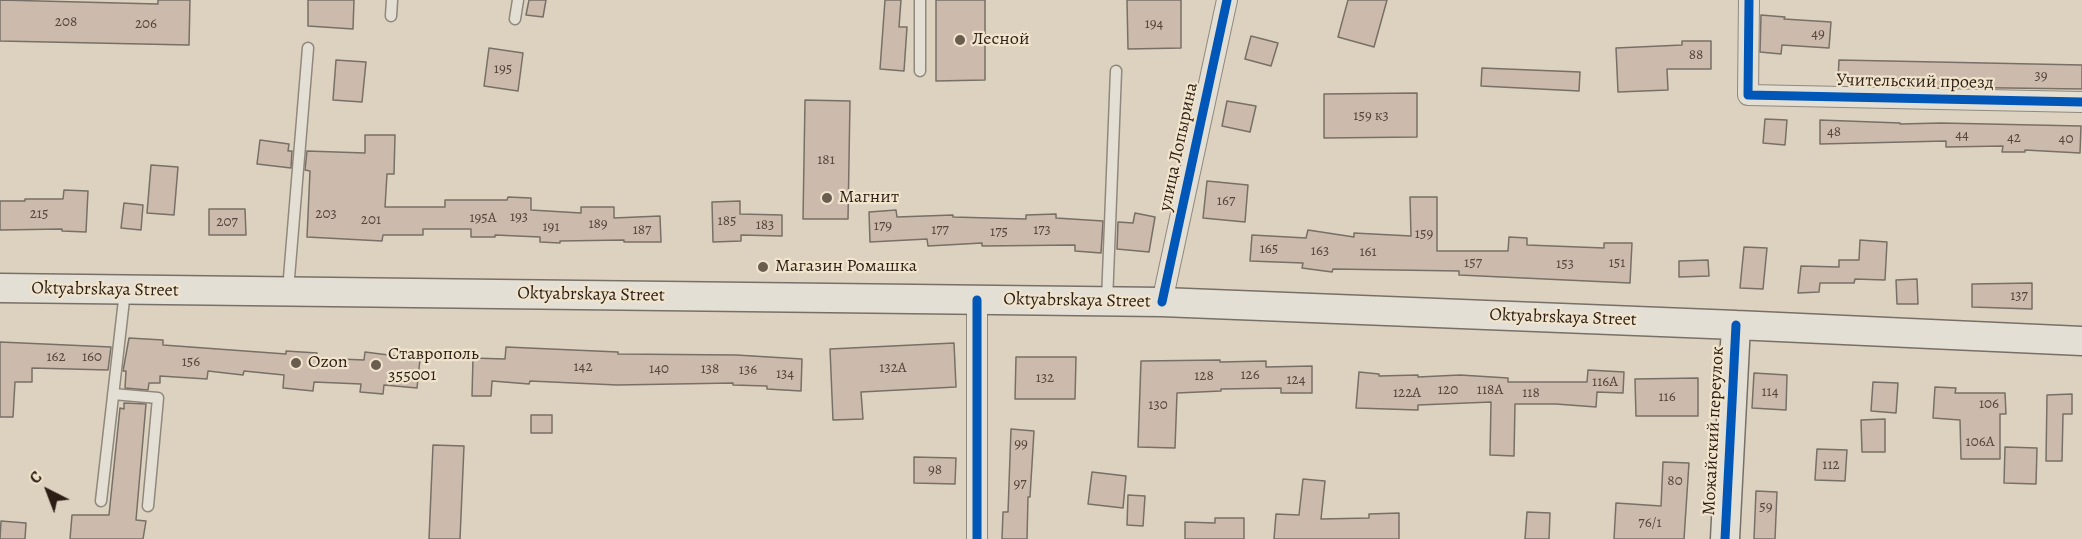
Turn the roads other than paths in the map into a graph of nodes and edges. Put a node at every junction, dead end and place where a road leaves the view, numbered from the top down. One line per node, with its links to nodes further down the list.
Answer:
1 (392, 0): 6 (lane)
2 (518, 0): 7 (lane)
3 (920, 0): 9 (lane)
4 (1227, 0): 17 (street, улица Лопырина)
5 (1749, 0): 11 (street, Учительский проезд)
6 (391, 16)
7 (515, 19)
8 (308, 48): 14 (lane)
9 (920, 71)
10 (1116, 71): 16 (lane)
11 (2082, 102)
12 (0, 288): 13 (main road, Oktyabrskaya Street)
13 (125, 291): 14 (main road, Oktyabrskaya Street); 20 (lane)
14 (288, 292): 15 (main road, Oktyabrskaya Street)
15 (977, 300): 16 (main road, Oktyabrskaya Street); 23 (street)
16 (1107, 302): 17 (main road, Oktyabrskaya Street)
17 (1162, 302): 18 (main road, Oktyabrskaya Street)
18 (1736, 325): 19 (main road, Oktyabrskaya Street); 24 (main road, Можайский переулок)
19 (2082, 341)
20 (113, 394): 21 (lane); 22 (lane)
21 (101, 501)
22 (148, 506)
23 (976, 539)
24 (1725, 539)

